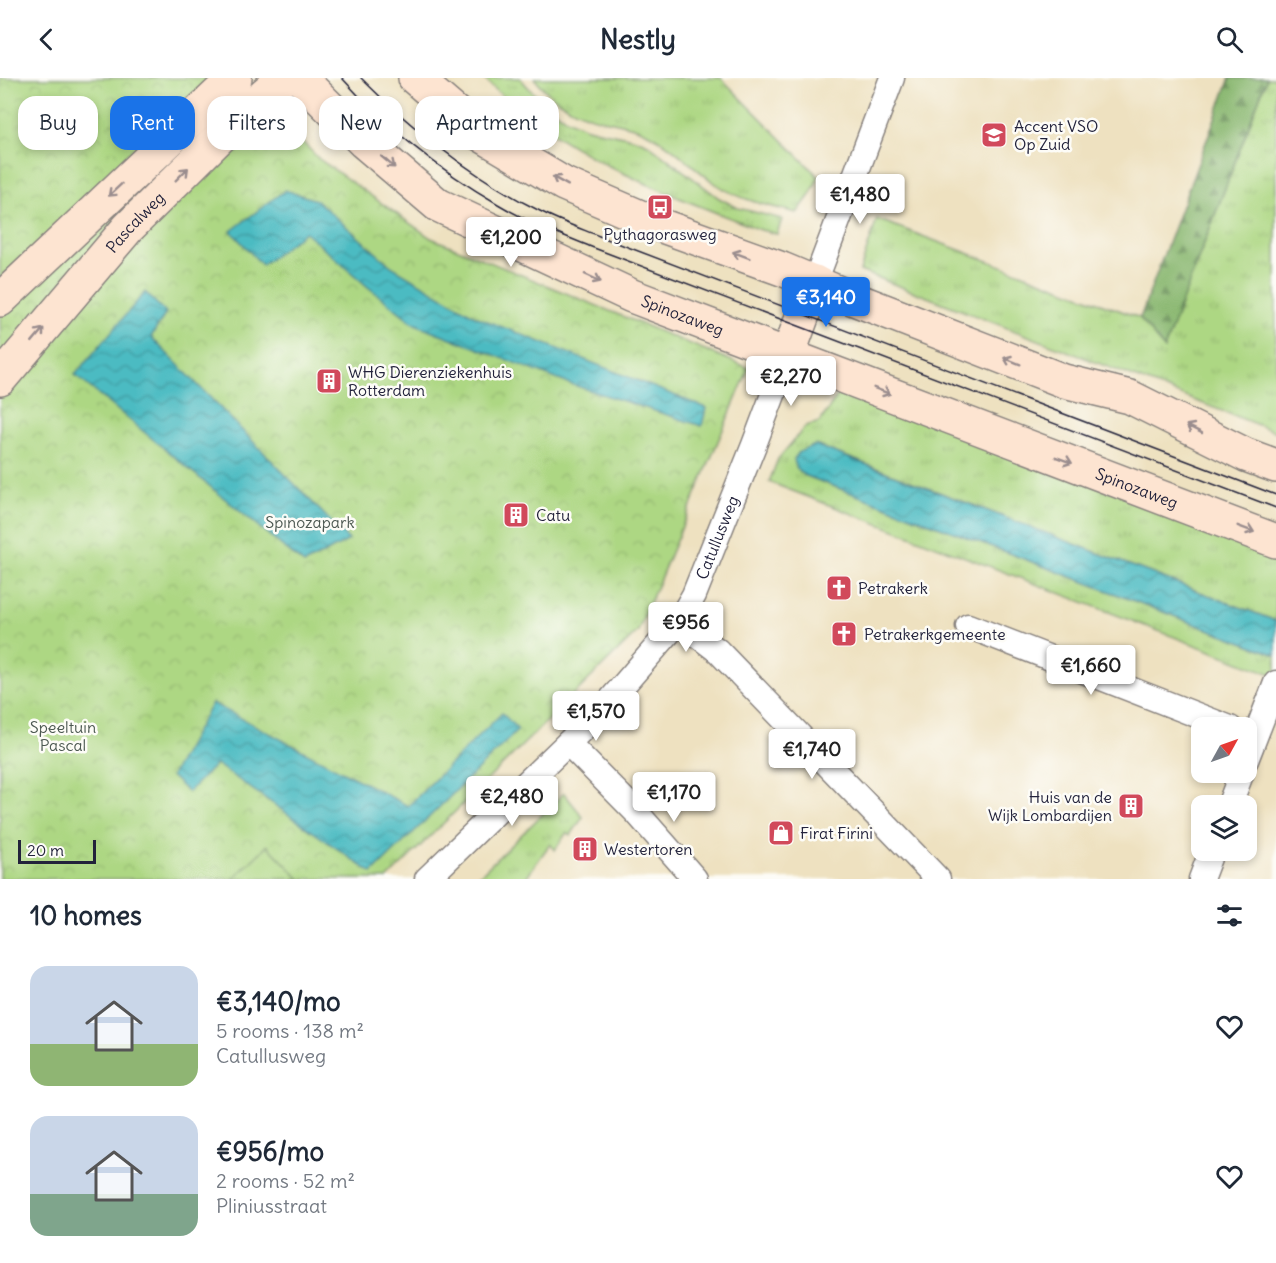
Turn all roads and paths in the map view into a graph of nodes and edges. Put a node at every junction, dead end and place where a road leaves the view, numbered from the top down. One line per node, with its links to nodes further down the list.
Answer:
1 (235, 78): 7 (main road, one-way to 7)
2 (283, 78): 9 (main road, Pascalweg, one-way to 2)
3 (300, 78): 8 (main road, Spinozaweg, one-way to 8)
4 (415, 78): 6 (main road, one-way to 4)
5 (892, 78): 6 (street)
6 (816, 282): 8 (main road, Catullusweg); 10 (main road, one-way to 6)
7 (0, 300)
8 (788, 356): 11 (main road, Spinozaweg, one-way to 11); 12 (street, Catullusweg)
9 (0, 379)
10 (1276, 466)
11 (1276, 541)
12 (680, 621): 17 (street, Catullusweg); 21 (street)
13 (968, 626): 15 (street)
14 (1276, 684): 16 (street)
15 (1202, 717)
16 (1257, 724)
17 (568, 743): 19 (street, Catullusweg); 20 (street)
18 (1207, 861): 22 (street)
19 (427, 879)
20 (695, 879)
21 (938, 879)
22 (1200, 879)

